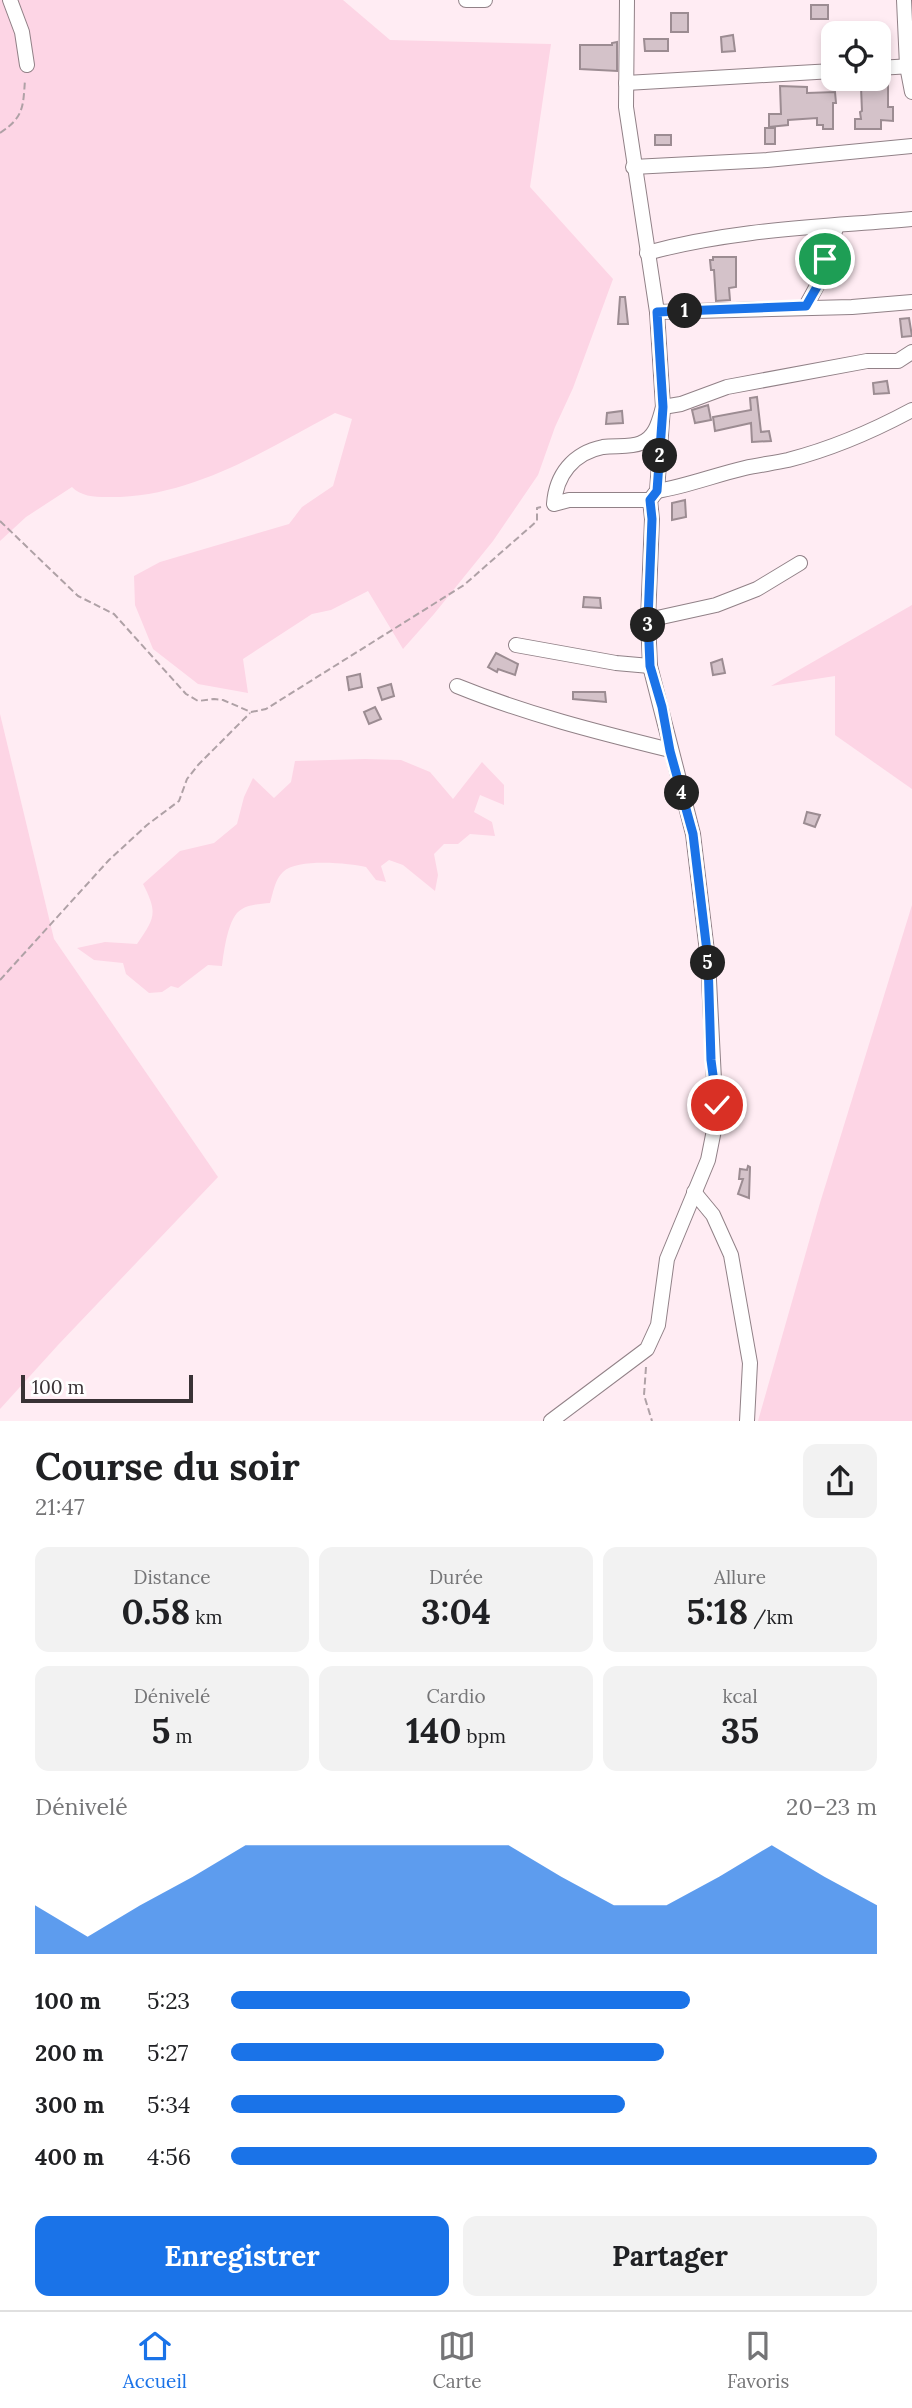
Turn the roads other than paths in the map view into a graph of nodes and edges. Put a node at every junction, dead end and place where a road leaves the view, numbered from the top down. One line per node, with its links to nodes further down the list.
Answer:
1 (10, 0): 6 (street)
2 (466, 0): 3 (street)
3 (485, 0)
4 (627, 0): 10 (street)
5 (904, 0): 7 (street)
6 (27, 65)
7 (910, 66): 8 (street); 11 (street)
8 (891, 67)
9 (821, 72): 10 (street)
10 (626, 83): 13 (street)
11 (912, 92)
12 (912, 146): 13 (street)
13 (633, 167): 16 (street)
14 (912, 219): 15 (street)
15 (837, 225): 16 (street); 18 (street)
16 (647, 253): 19 (street)
17 (912, 302): 18 (street)
18 (806, 306): 19 (street)
19 (657, 312): 21 (street)
20 (912, 352): 21 (street)
21 (663, 407): 23 (street); 23 (street)
22 (912, 410): 23 (street)
23 (653, 495): 25 (street)
24 (800, 563): 25 (street)
25 (648, 620): 27 (street)
26 (516, 645): 27 (street)
27 (650, 666): 29 (street)
28 (457, 686): 29 (street)
29 (670, 751): 30 (street)
30 (694, 1192): 31 (street); 32 (street)
31 (551, 1421)
32 (747, 1421)

